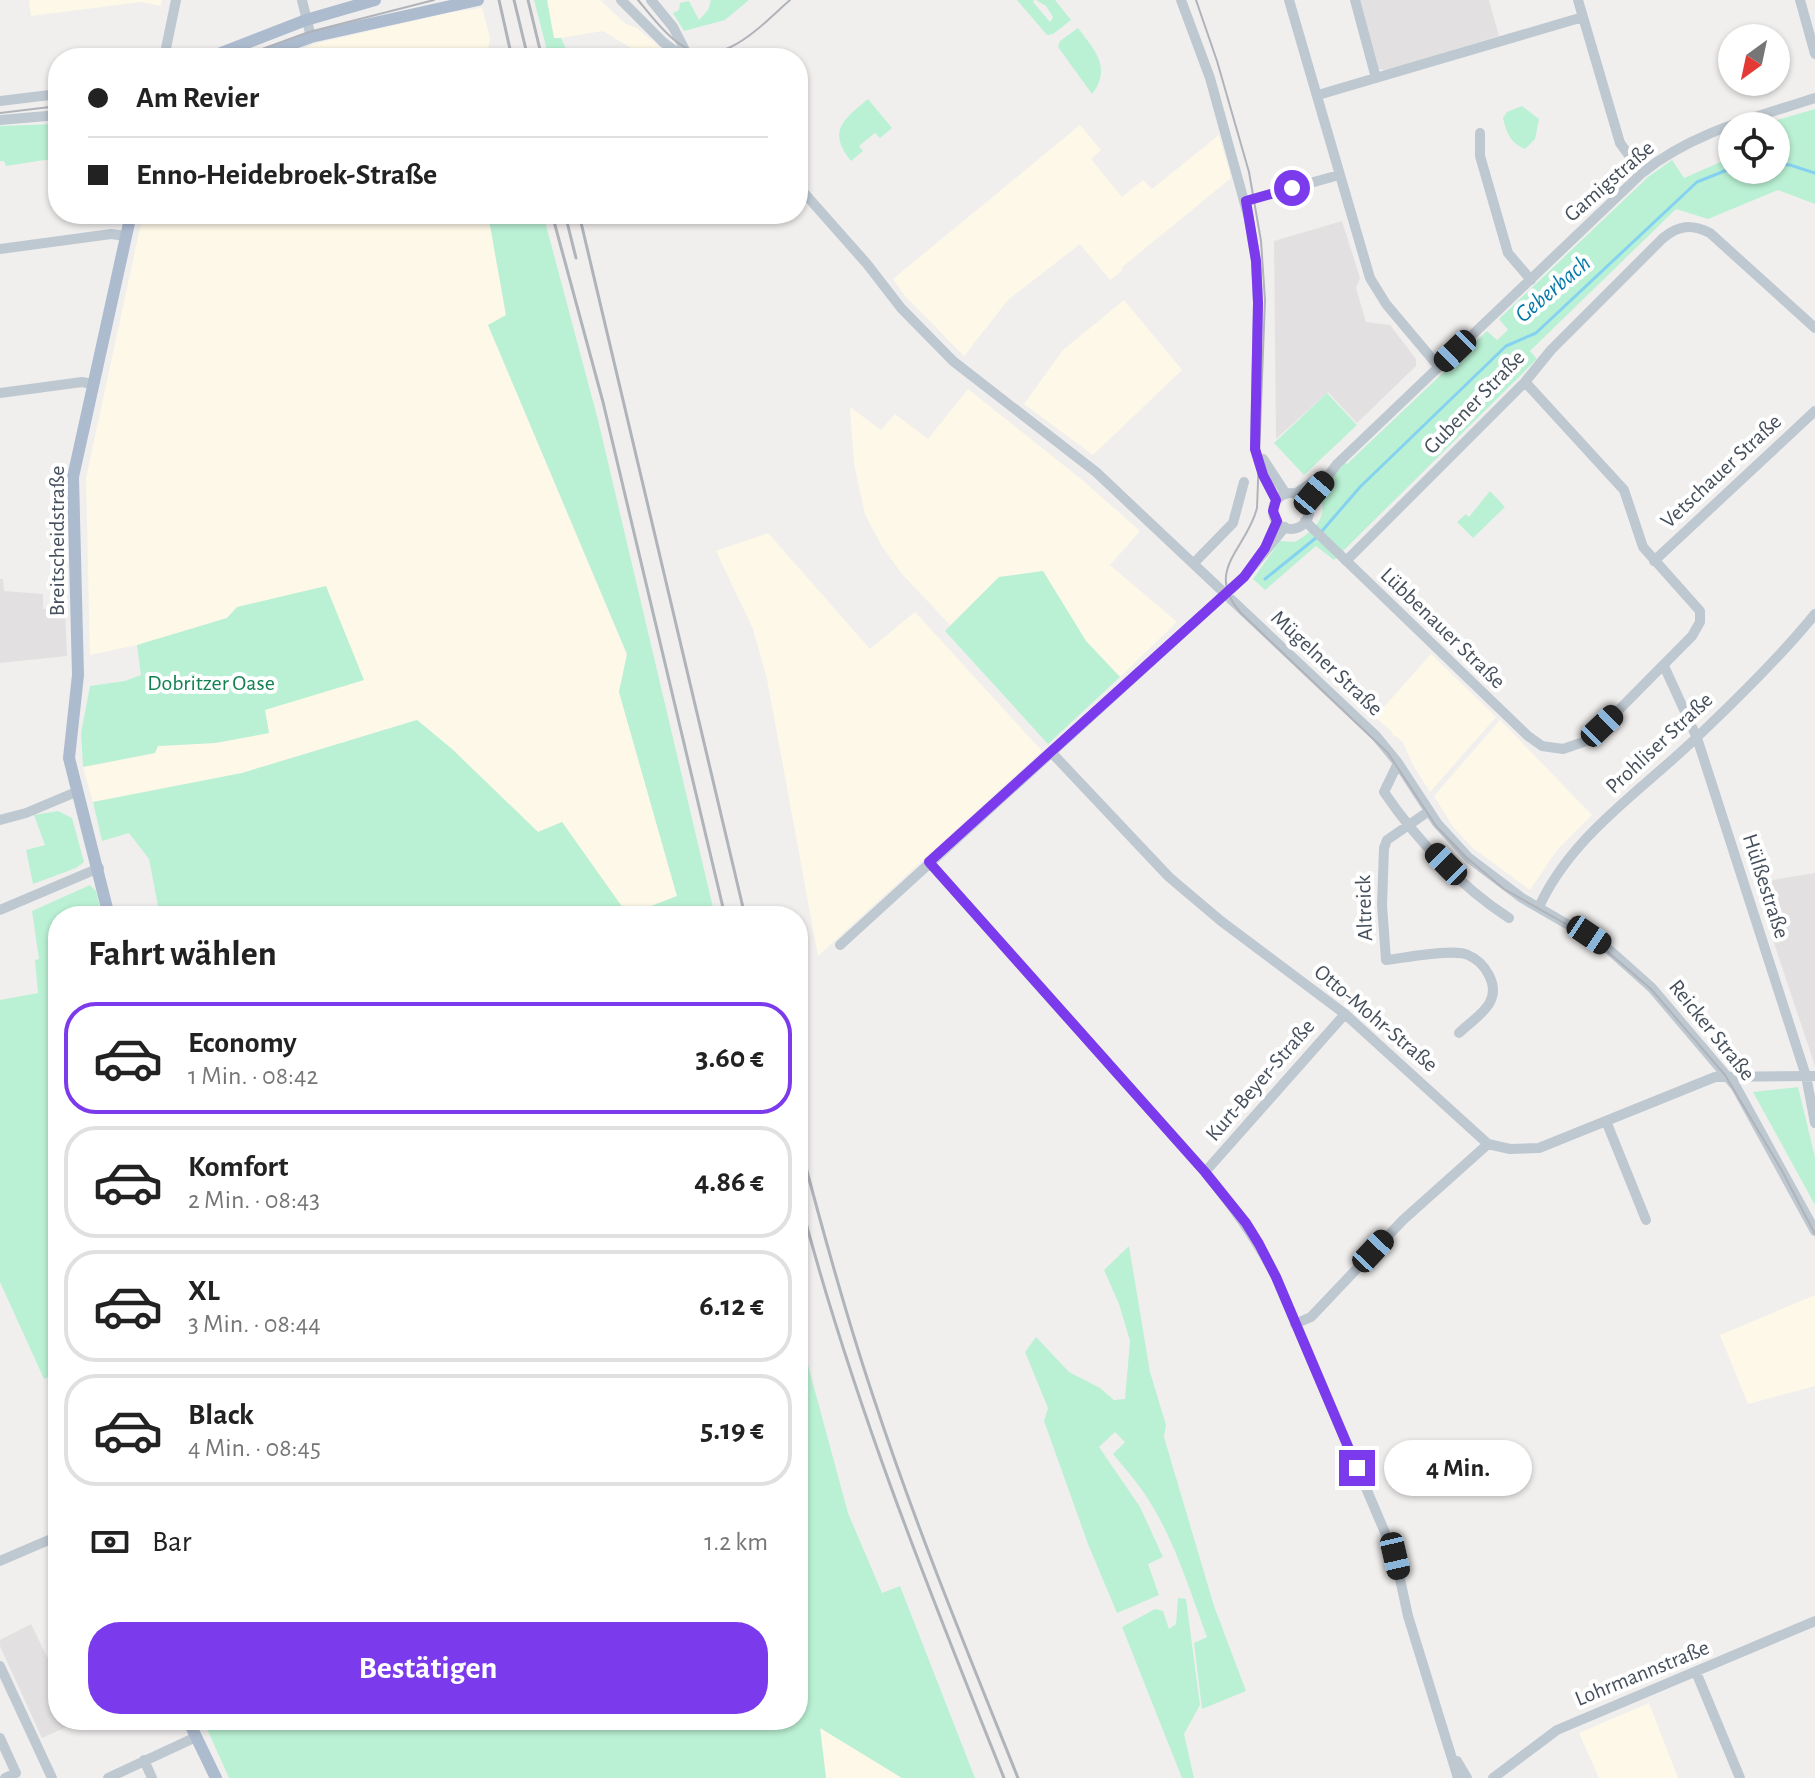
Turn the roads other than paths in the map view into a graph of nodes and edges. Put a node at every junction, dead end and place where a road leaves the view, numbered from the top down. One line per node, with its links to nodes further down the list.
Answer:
1 (176, 0): 14 (street)
2 (302, 0): 13 (street)
3 (375, 0): 13 (main road)
4 (478, 0): 13 (main road)
5 (621, 0): 17 (street)
6 (651, 0): 18 (street)
7 (1181, 0): 31 (street)
8 (1289, 0): 22 (street)
9 (1355, 0): 20 (street)
10 (1578, 0): 12 (street)
11 (1800, 0): 19 (street)
12 (1583, 17): 20 (street); 28 (street)
13 (308, 29): 15 (main road); 16 (main road)
14 (166, 48)
15 (242, 48)
16 (271, 48)
17 (672, 48)
18 (682, 48)
19 (1815, 54)
20 (1376, 78): 22 (street)
21 (48, 95): 24 (street)
22 (1318, 95): 29 (street)
23 (1815, 98): 28 (street, Gamigstraße)
24 (0, 101)
25 (48, 116): 26 (street)
26 (0, 120)
27 (1480, 133): 35 (street)
28 (1642, 173): 35 (street, Gamigstraße)
29 (1339, 175): 31 (street); 37 (street)
30 (808, 197): 50 (street, Mügelner Straße)
31 (1246, 201): 44 (street)
32 (129, 224): 33 (main road, Breitscheidstraße)
33 (126, 236): 34 (street); 39 (main road, Breitscheidstraße)
34 (0, 249)
35 (1531, 280): 37 (street, Gamigstraße)
36 (1815, 328): 38 (street, Gubener Straße)
37 (1439, 367): 42 (street, Gamigstraße)
38 (1525, 382): 48 (street, Gubener Straße); 49 (street, Vetschauer Straße)
39 (92, 384): 40 (street); 58 (main road, Breitscheidstraße)
40 (0, 393)
41 (1815, 411): 49 (street, Vetschauer Straße)
42 (1337, 464): 44 (street, Gamigstraße); 45 (street, Gamigstraße)
43 (1244, 482): 50 (street)
44 (1286, 496): 45 (street); 47 (street)
45 (1307, 504): 46 (street)
46 (1305, 521): 47 (street); 48 (street, Lübbenauer Straße)
47 (1281, 524): 51 (street)
48 (1346, 561): 55 (street, Lübbenauer Straße)
49 (1654, 561): 53 (street, Vetschauer Straße)
50 (1194, 563): 51 (street, Mügelner Straße)
51 (1226, 594): 56 (street); 57 (street, Mügelner Straße)
52 (1813, 620): 54 (street, Prohliser Straße)
53 (1664, 666): 54 (street, Hülßestraße); 55 (street, Vetschauer Straße)
54 (1697, 738): 65 (street, Prohliser Straße); 72 (street, Hülßestraße)
55 (1563, 749)
56 (1051, 752): 62 (street); 69 (street, Otto-Mohr-Straße)
57 (1398, 763): 59 (street); 61 (street)
58 (76, 792): 60 (street); 63 (main road, Breitscheidstraße)
59 (1429, 811): 61 (street, Altreick); 65 (street)
60 (0, 820)
61 (1407, 825): 67 (street); 70 (street, Altreick)
62 (929, 862): 68 (street); 76 (street)
63 (99, 868): 64 (main road, Breitscheidstraße); 66 (street)
64 (107, 906)
65 (1539, 907): 71 (street, Reicker Straße)
66 (0, 910)
67 (1509, 918)
68 (840, 945)
69 (1345, 1014): 75 (street, Otto-Mohr-Straße); 76 (street, Kurt-Beyer-Straße)
70 (1459, 1033)
71 (1727, 1075): 72 (street); 73 (street); 78 (street, Reicker Straße)
72 (1811, 1076): 74 (street, Hülßestraße)
73 (1606, 1121): 75 (street); 77 (street)
74 (1815, 1123)
75 (1488, 1144): 79 (street)
76 (1205, 1172): 79 (street)
77 (1646, 1220)
78 (1815, 1231)
79 (1295, 1324): 88 (street)
80 (48, 1540): 81 (street)
81 (0, 1561)
82 (1815, 1621): 84 (street, Lohrmannstraße)
83 (0, 1666): 91 (street)
84 (1696, 1672): 97 (street, Lohrmannstraße); 98 (street)
85 (193, 1730): 86 (main road)
86 (196, 1737): 89 (street); 94 (main road)
87 (0, 1738): 90 (street)
88 (1452, 1753): 95 (street); 96 (street)
89 (144, 1760): 92 (street); 93 (street)
90 (5, 1778)
91 (52, 1778)
92 (108, 1778)
93 (152, 1778)
94 (216, 1778)
95 (1458, 1778)
96 (1467, 1778)
97 (1493, 1778)
98 (1740, 1778)

